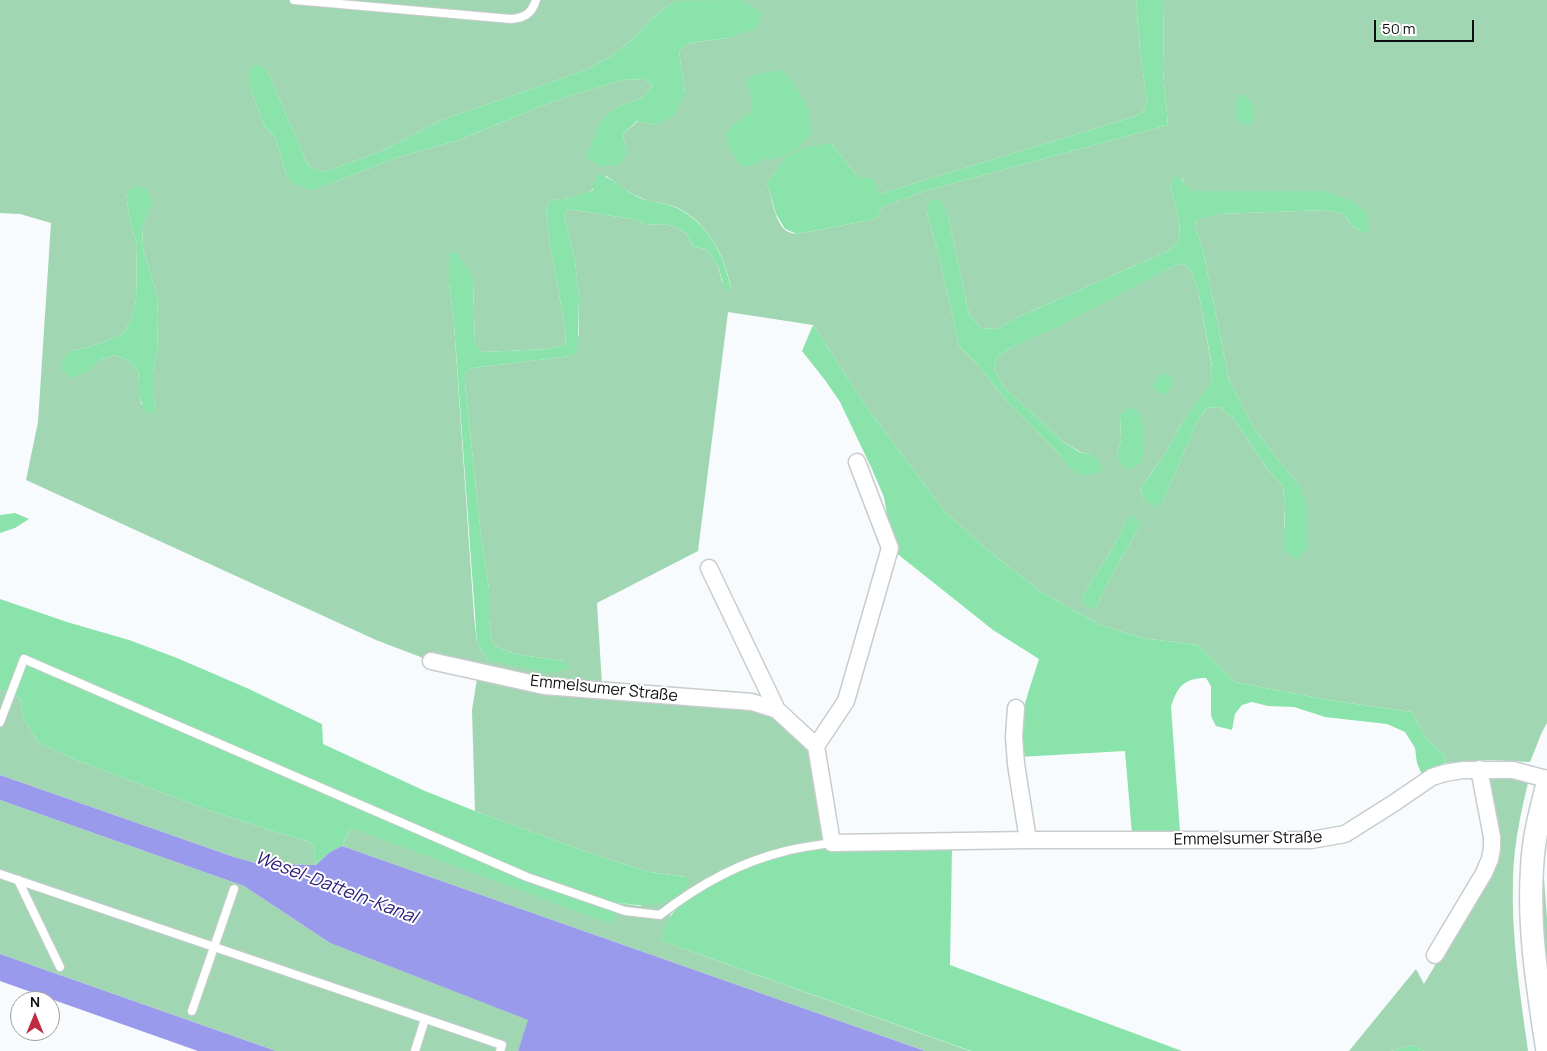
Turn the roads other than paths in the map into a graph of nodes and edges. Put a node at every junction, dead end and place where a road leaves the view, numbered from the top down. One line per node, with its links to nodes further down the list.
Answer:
1 (294, 0): 2 (lane)
2 (536, 0)
3 (857, 462): 9 (street)
4 (709, 568): 7 (street, Emmelsumer Straße)
5 (432, 661): 7 (street, Emmelsumer Straße)
6 (1016, 708): 13 (street)
7 (776, 710): 9 (street, Emmelsumer Straße)
8 (0, 722): 14 (lane)
9 (816, 746): 14 (street)
10 (1479, 769): 11 (street, Emmelsumer Straße); 13 (street, Emmelsumer Straße); 19 (street)
11 (1547, 779)
12 (1547, 786): 23 (street)
13 (1028, 840): 14 (street, Emmelsumer Straße)
14 (832, 843)
15 (0, 874): 16 (lane)
16 (18, 880): 18 (lane); 20 (lane)
17 (234, 889): 18 (lane)
18 (214, 947): 21 (lane); 22 (lane)
19 (1435, 955)
20 (60, 967)
21 (192, 1011)
22 (425, 1020): 24 (lane); 25 (lane)
23 (1547, 1048)
24 (415, 1051)
25 (500, 1051)

